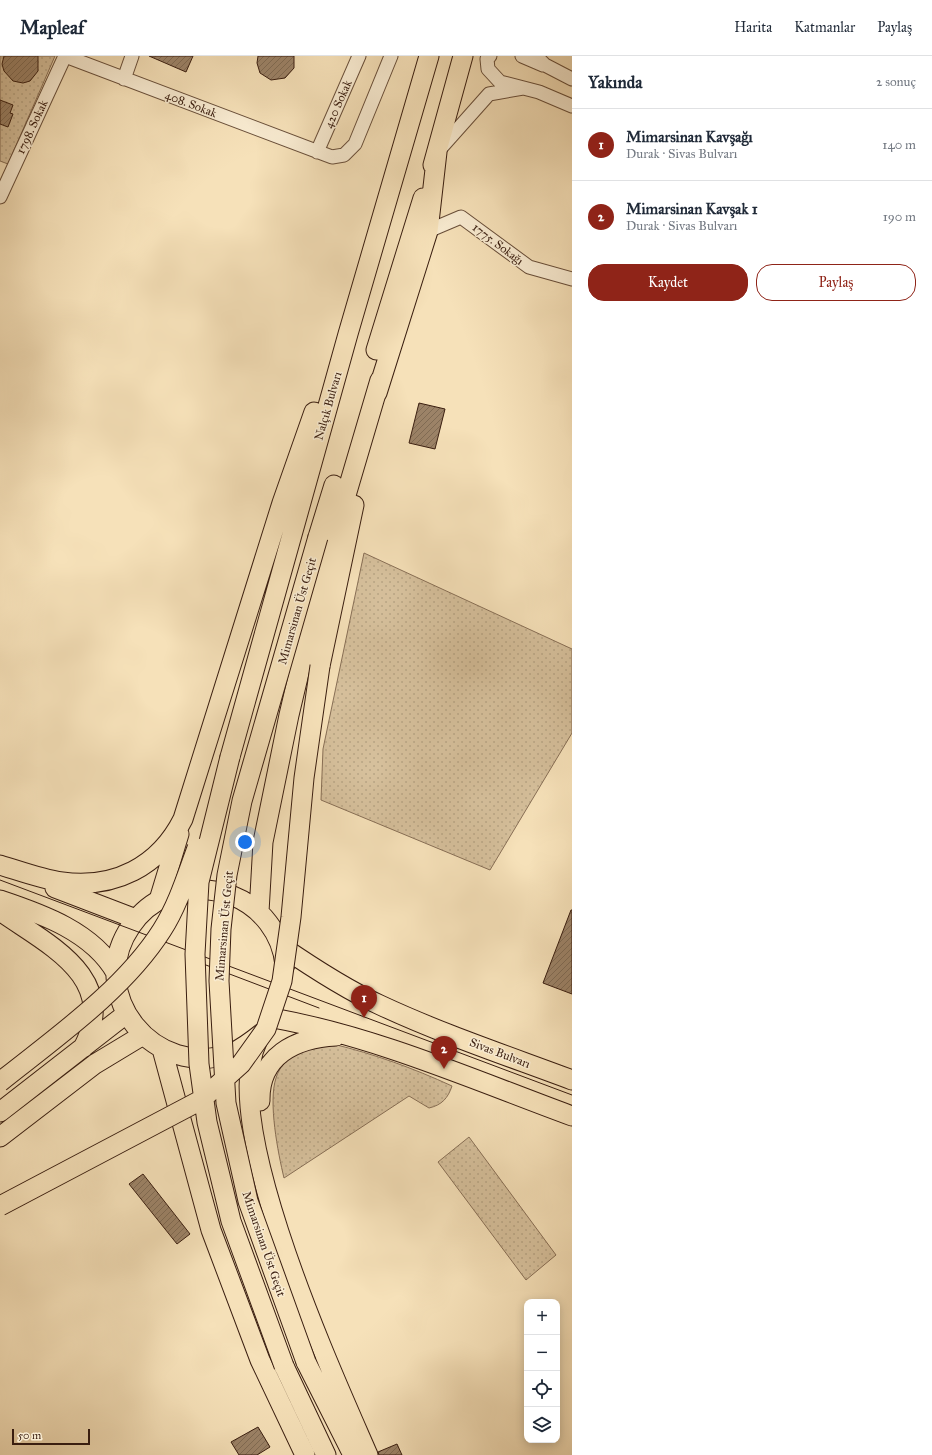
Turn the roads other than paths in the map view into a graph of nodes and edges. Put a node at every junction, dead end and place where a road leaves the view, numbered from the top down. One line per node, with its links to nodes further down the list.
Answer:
1 (65, 56): 10 (street, 408. Sokak); 16 (street, 1798. Sokak)
2 (132, 56): 10 (street)
3 (359, 56): 14 (street, 420 Sokak)
4 (391, 56): 14 (street, 408. Sokak)
5 (429, 56): 19 (highway, Nalçık Bulvarı)
6 (463, 56): 15 (highway)
7 (490, 56): 12 (street)
8 (522, 56): 9 (street)
9 (541, 61): 11 (street)
10 (124, 79): 14 (street, 408. Sokak)
11 (572, 79)
12 (523, 88): 13 (street); 15 (street)
13 (572, 106)
14 (317, 152)
15 (437, 152): 17 (highway); 46 (highway, Mimarsinan Üst Geçit, bridge)
16 (1, 194)
17 (428, 231): 18 (street, 1775. Sokağı); 20 (highway)
18 (572, 279)
19 (348, 334): 21 (highway, Nalçık Bulvarı); 22 (highway)
20 (380, 380): 27 (highway); 43 (highway, bridge)
21 (230, 757): 38 (highway, bridge); 45 (highway, Mimarsinan Üst Geçit, bridge)
22 (183, 820): 23 (highway); 25 (highway)
23 (0, 866): 28 (highway)
24 (0, 900): 30 (highway)
25 (159, 900): 27 (highway); 28 (highway)
26 (0, 911): 35 (highway)
27 (259, 912): 29 (highway)
28 (136, 919): 30 (highway)
29 (281, 946): 32 (highway); 37 (highway, Sivas Bulvarı)
30 (116, 972): 31 (highway)
31 (126, 1014): 33 (highway); 35 (highway)
32 (268, 1025): 34 (highway); 36 (highway); 42 (highway)
33 (143, 1035): 36 (highway); 41 (highway)
34 (353, 1036): 40 (highway); 42 (highway)
35 (83, 1048): 39 (highway)
36 (162, 1049): 44 (highway)
37 (572, 1080)
38 (0, 1082)
39 (0, 1112)
40 (572, 1116)
41 (0, 1137)
42 (260, 1165): 47 (highway)
43 (0, 1206)
44 (305, 1455)
45 (326, 1455)
46 (353, 1455)
47 (368, 1455)

